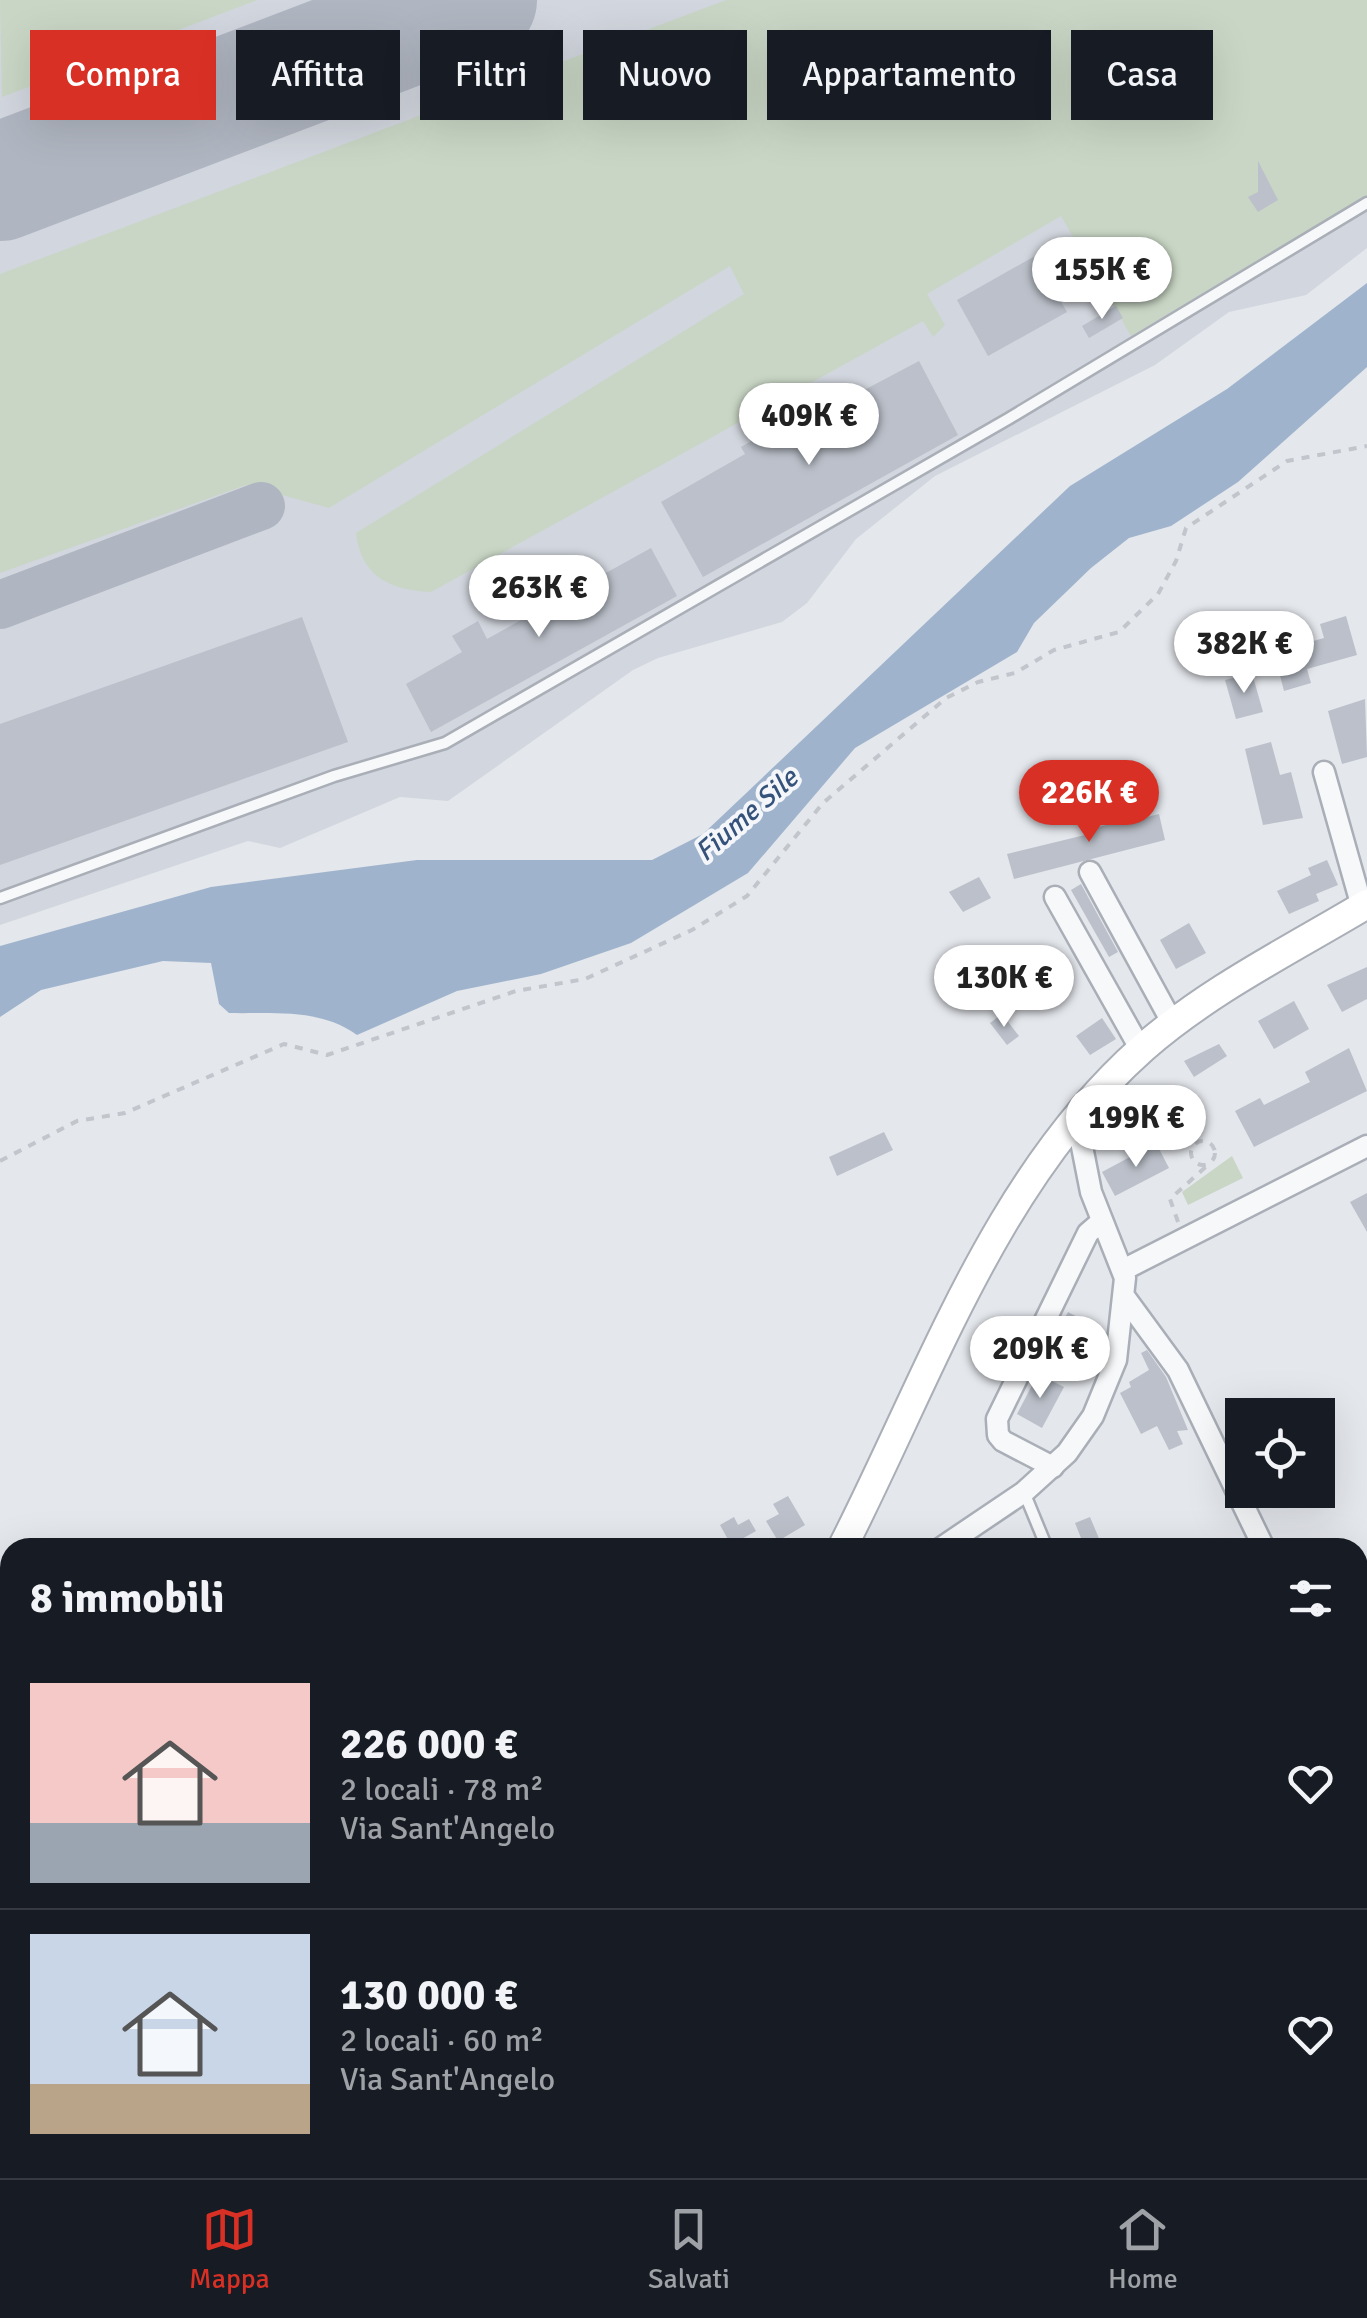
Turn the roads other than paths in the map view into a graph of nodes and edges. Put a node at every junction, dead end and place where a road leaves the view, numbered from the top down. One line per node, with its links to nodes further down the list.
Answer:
1 (1367, 203): 4 (lane)
2 (1324, 772): 6 (street)
3 (1090, 872): 7 (street)
4 (0, 898)
5 (1055, 898): 8 (street)
6 (1364, 905): 7 (street)
7 (1172, 1024): 8 (street)
8 (1141, 1050): 9 (street)
9 (1076, 1116): 11 (street); 16 (street)
10 (1367, 1146): 12 (street)
11 (1102, 1221): 12 (street); 14 (street)
12 (1123, 1270): 13 (street)
13 (1126, 1298): 14 (street); 19 (street)
14 (1053, 1468): 15 (street)
15 (1024, 1492): 17 (street); 18 (lane)
16 (847, 1538)
17 (958, 1538)
18 (1044, 1538)
19 (1259, 1538)

